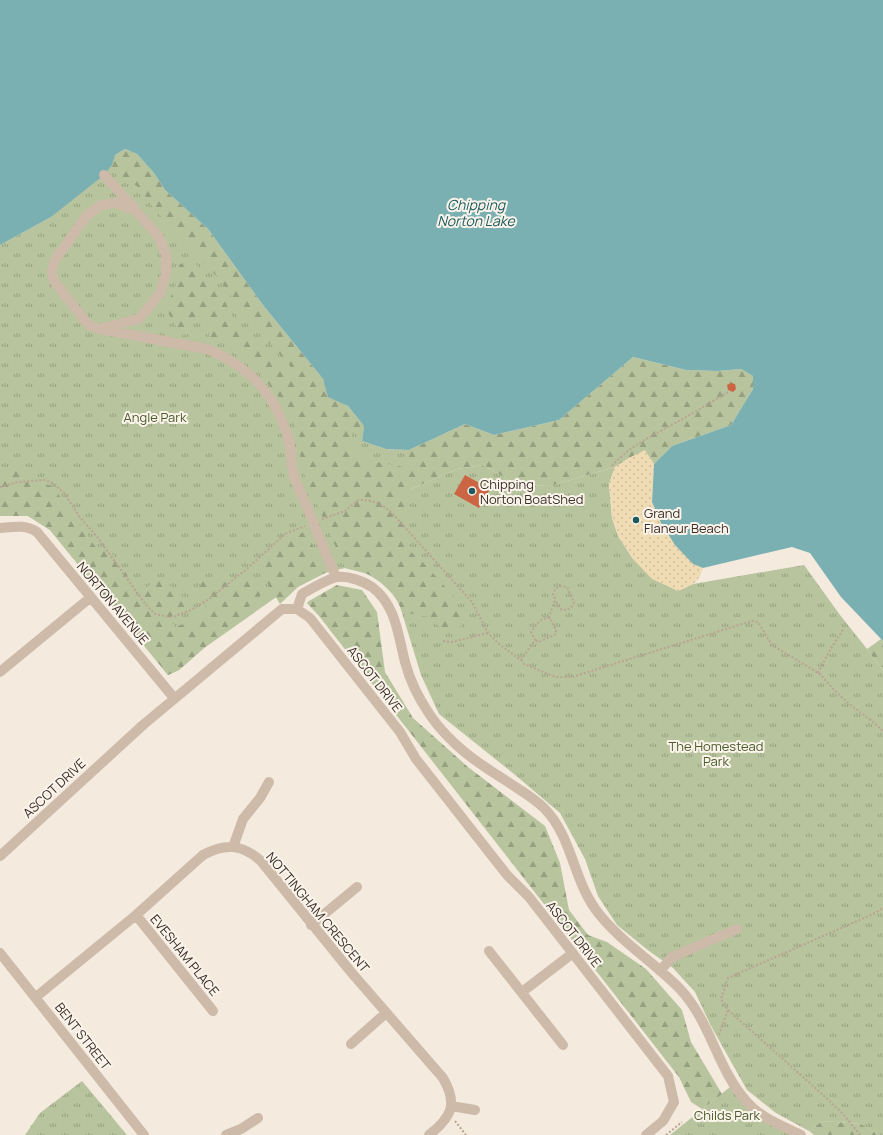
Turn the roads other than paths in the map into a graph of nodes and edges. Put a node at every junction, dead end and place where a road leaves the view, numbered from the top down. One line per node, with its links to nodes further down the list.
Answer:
1 (104, 175): 2 (street)
2 (136, 211): 3 (street); 4 (street)
3 (138, 319): 4 (street); 5 (street)
4 (100, 329): 5 (street)
5 (140, 336): 7 (street)
6 (0, 528): 8 (street, NORTON AVENUE)
7 (336, 577): 9 (street); 22 (street)
8 (91, 597): 10 (street); 11 (street, NORTON AVENUE)
9 (297, 609): 11 (street, ASCOT DRIVE); 21 (street, ASCOT DRIVE)
10 (0, 672)
11 (174, 698): 14 (street, ASCOT DRIVE)
12 (269, 782): 13 (street)
13 (233, 847): 16 (street, NOTTINGHAM CRESCENT); 17 (street, NOTTINGHAM CRESCENT)
14 (0, 856)
15 (357, 888): 17 (street)
16 (136, 915): 24 (street, NOTTINGHAM CRESCENT); 25 (street, EVESHAM PLACE)
17 (311, 925): 26 (street, NOTTINGHAM CRESCENT)
18 (737, 929): 22 (street)
19 (489, 951): 23 (street)
20 (0, 953): 24 (street, BENT STREET)
21 (573, 953): 23 (street); 35 (street, ASCOT DRIVE)
22 (660, 971): 36 (street)
23 (522, 992): 28 (street)
24 (36, 997): 32 (street, BENT STREET)
25 (213, 1011)
26 (386, 1013): 27 (street); 29 (street, NOTTINGHAM CRESCENT)
27 (351, 1044)
28 (563, 1045)
29 (450, 1110): 30 (street); 34 (street)
30 (475, 1110)
31 (258, 1118): 33 (street)
32 (144, 1135)
33 (226, 1135)
34 (429, 1135)
35 (646, 1135)
36 (801, 1135)

